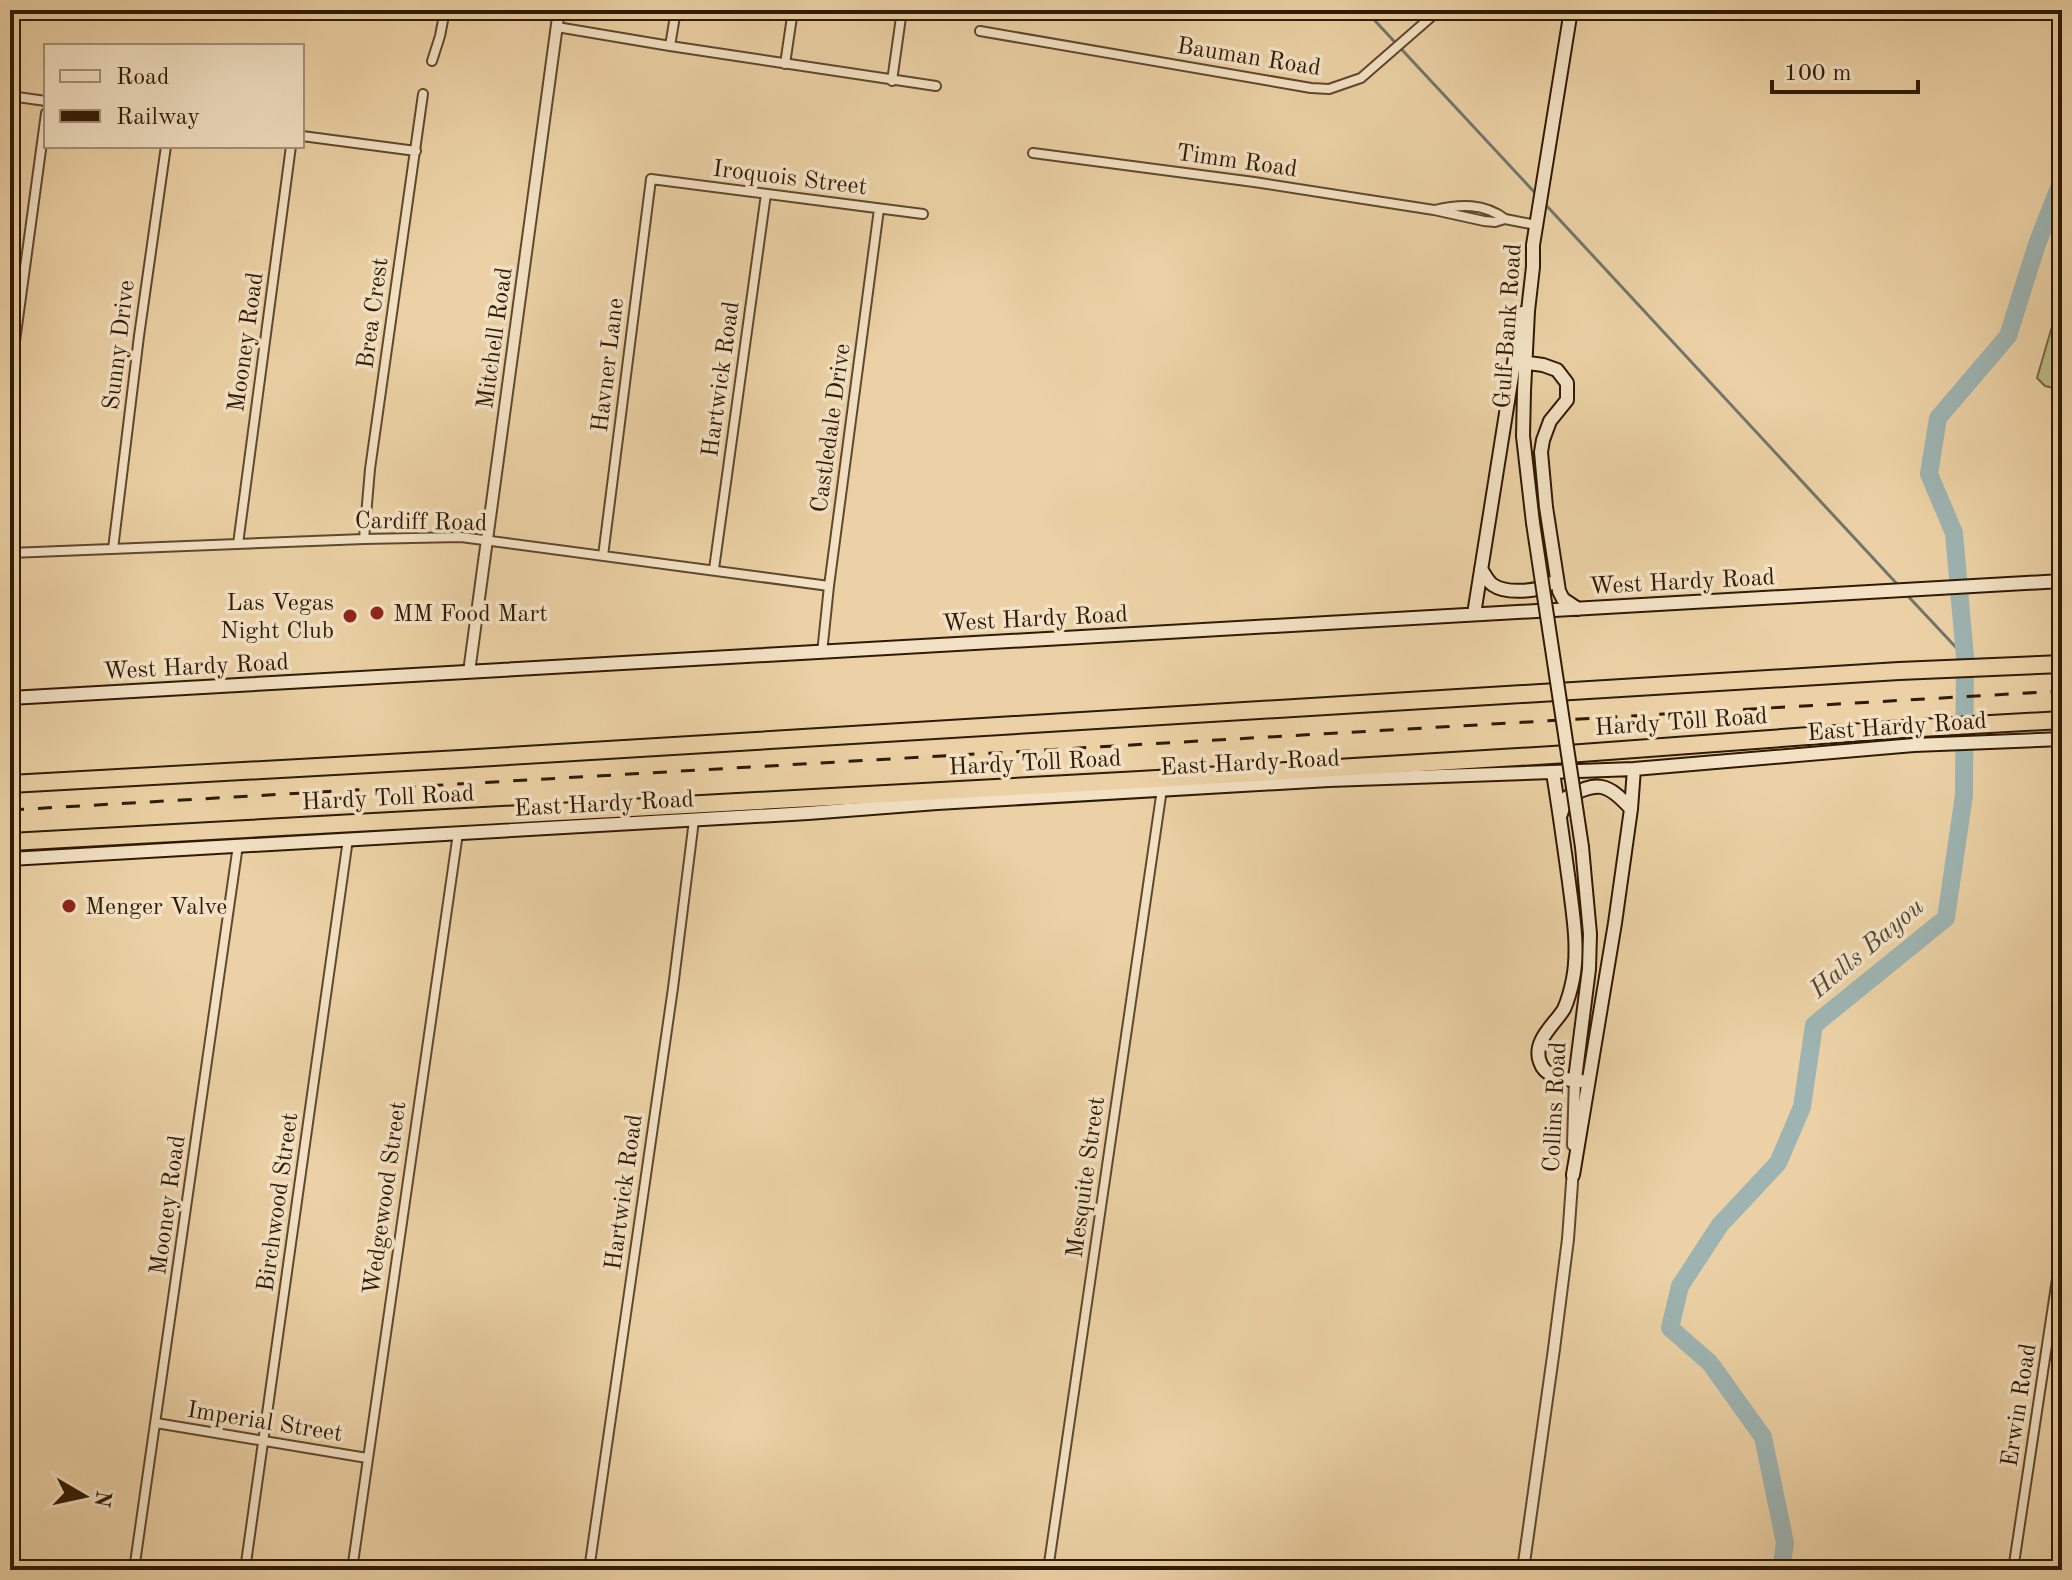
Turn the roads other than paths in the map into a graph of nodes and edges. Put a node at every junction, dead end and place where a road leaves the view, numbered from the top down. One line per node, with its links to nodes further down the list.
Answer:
1 (434, 10): 8 (street)
2 (559, 10): 10 (street, Mitchell Road)
3 (676, 10): 12 (street)
4 (793, 10): 14 (street)
5 (902, 10): 15 (street)
6 (1439, 10): 11 (street, Bauman Road)
7 (1532, 10): 9 (street)
8 (445, 11): 13 (street)
9 (1570, 12): 30 (main road, Gulf Bank Road)
10 (557, 27): 12 (street); 34 (street, Mitchell Road)
11 (980, 31)
12 (670, 46): 14 (street)
13 (432, 61)
14 (785, 64): 15 (street)
15 (892, 81): 16 (street)
16 (936, 86)
17 (423, 94): 24 (street, Brea Crest)
18 (10, 96): 19 (street)
19 (44, 101)
20 (44, 128): 32 (street)
21 (304, 136): 24 (street)
22 (166, 148): 36 (street, Sunny Drive)
23 (291, 148): 35 (street, Mooney Road)
24 (416, 151): 33 (street, Brea Crest)
25 (1033, 153): 30 (street, Timm Road)
26 (651, 179): 27 (street, Iroquois Street); 38 (street, Havner Lane)
27 (766, 194): 28 (street, Iroquois Street); 39 (street, Hartwick Road)
28 (879, 209): 29 (street, Iroquois Street); 43 (street, Castledale Drive)
29 (923, 214)
30 (1537, 221): 31 (main road, Gulf Bank Road)
31 (1520, 362): 40 (main road); 41 (main road); 46 (main road, Gulf Bank Road, bridge)
32 (10, 378)
33 (364, 539): 34 (street, Cardiff Road); 35 (street, Cardiff Road)
34 (486, 541): 38 (street, Cardiff Road); 49 (street, Mitchell Road)
35 (238, 544): 36 (street, Cardiff Road)
36 (113, 549): 37 (street, Cardiff Road)
37 (10, 553)
38 (603, 556): 39 (street, Cardiff Road)
39 (714, 569): 43 (street, Cardiff Road)
40 (1481, 569): 41 (main road); 45 (main road)
41 (1556, 573): 44 (main road)
42 (2061, 581): 44 (main road, West Hardy Road)
43 (829, 586): 47 (street, Castledale Drive)
44 (1578, 610): 45 (main road, West Hardy Road)
45 (1474, 614): 47 (main road, West Hardy Road)
46 (1552, 646): 65 (main road, Collins Road, bridge)
47 (822, 653): 49 (main road, West Hardy Road)
48 (2062, 664): 55 (highway, Hardy Toll Road)
49 (469, 672): 50 (main road, West Hardy Road)
50 (10, 698)
51 (2062, 720): 62 (highway, Hardy Toll Road)
52 (2062, 739): 53 (main road, East Hardy Road)
53 (1634, 769): 54 (main road, East Hardy Road); 57 (main road)
54 (1553, 773): 56 (main road, East Hardy Road); 58 (main road)
55 (10, 784)
56 (1162, 789): 59 (main road, East Hardy Road); 75 (street, Mesquite Street)
57 (1631, 809): 58 (main road); 65 (main road)
58 (1560, 817): 65 (main road)
59 (694, 820): 60 (main road, East Hardy Road); 74 (street, Hartwick Road)
60 (458, 833): 61 (main road, East Hardy Road); 70 (street, Wedgewood Street)
61 (348, 839): 63 (main road, East Hardy Road); 69 (street, Birchwood Street)
62 (10, 842)
63 (238, 845): 64 (main road, East Hardy Road); 68 (street, Mooney Road)
64 (10, 859)
65 (1582, 1080): 66 (main road)
66 (1573, 1175): 76 (street, Collins Road)
67 (2062, 1246): 77 (street, Erwin Road)
68 (156, 1423): 69 (street, Imperial Street); 71 (street, Mooney Road)
69 (263, 1441): 70 (street, Imperial Street); 72 (street, Birchwood Street)
70 (367, 1458): 73 (street, Wedgewood Street)
71 (134, 1570)
72 (245, 1570)
73 (352, 1570)
74 (589, 1570)
75 (1048, 1570)
76 (1523, 1570)
77 (2013, 1570)

